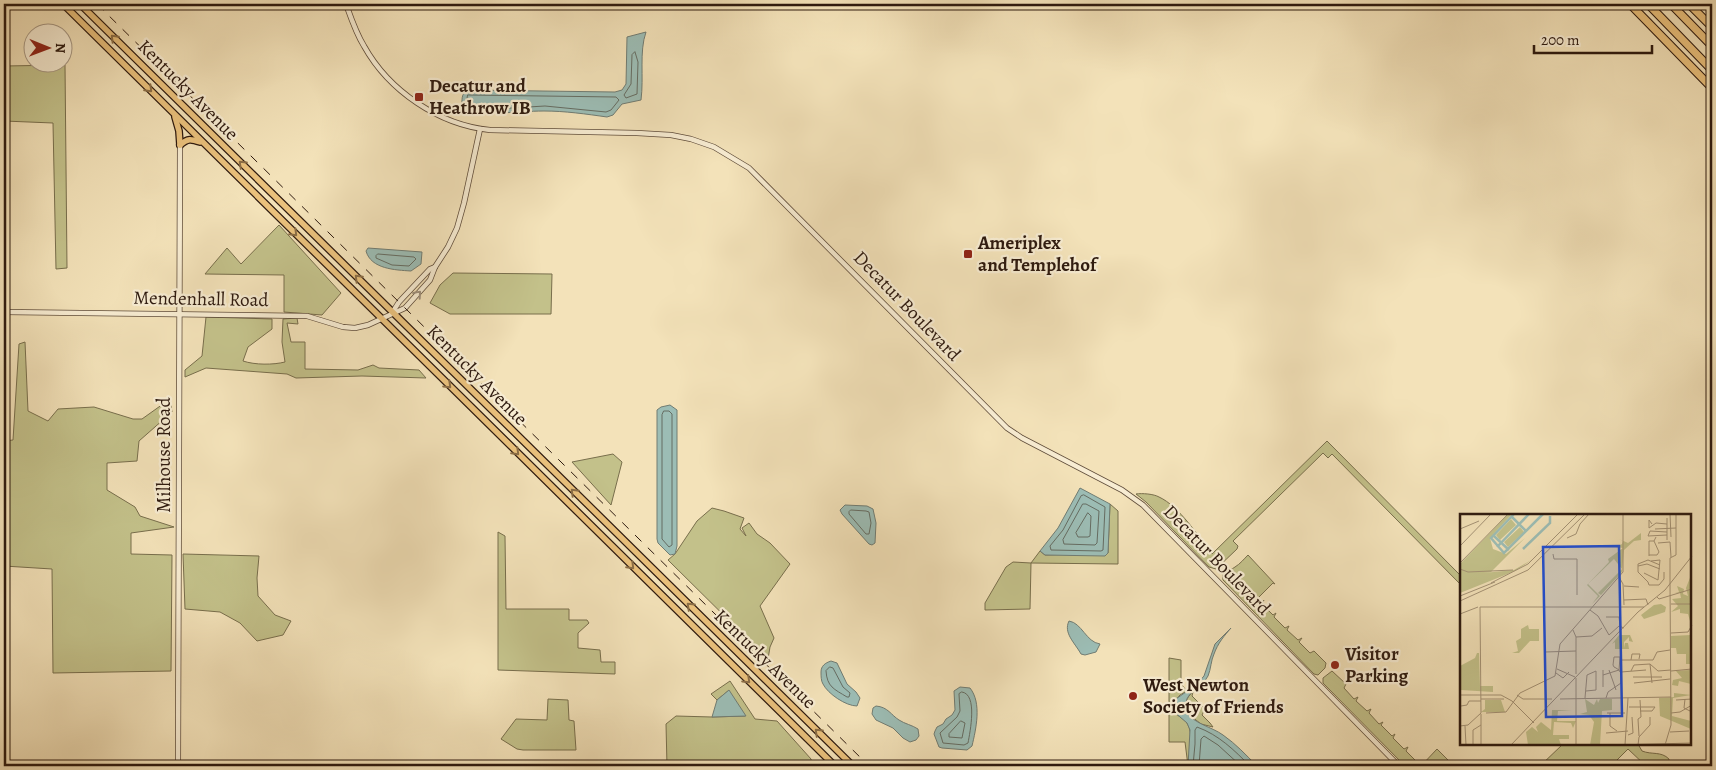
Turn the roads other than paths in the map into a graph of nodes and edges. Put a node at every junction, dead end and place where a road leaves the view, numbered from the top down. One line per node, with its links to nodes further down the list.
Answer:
1 (62, 4): 12 (main road, Kentucky Avenue, one-way to 12)
2 (80, 4): 18 (main road, Kentucky Avenue, one-way to 2)
3 (346, 4): 13 (street, Decatur Boulevard)
4 (1630, 4): 11 (highway)
5 (1648, 4): 10 (highway)
6 (1671, 4): 9 (highway)
7 (1689, 4): 8 (highway)
8 (1712, 27)
9 (1712, 46)
10 (1712, 70)
11 (1712, 88)
12 (173, 114): 14 (main road, Kentucky Avenue); 15 (main road)
13 (480, 129): 16 (street); 24 (street, Decatur Boulevard)
14 (203, 143): 15 (main road); 20 (main road, Kentucky Avenue, one-way to 20)
15 (180, 145): 19 (street, Milhouse Road)
16 (435, 267): 18 (street); 18 (street, Mendenhall Road, one-way to 16)
17 (4, 312): 19 (street, Mendenhall Road)
18 (392, 313): 20 (street, Mendenhall Road); 23 (main road, Kentucky Avenue, one-way to 18)
19 (180, 314): 20 (street, Mendenhall Road); 21 (street, Milhouse Road)
20 (381, 319): 22 (main road, Kentucky Avenue, one-way to 22)
21 (178, 766)
22 (835, 766)
23 (853, 766)
24 (1399, 766)

